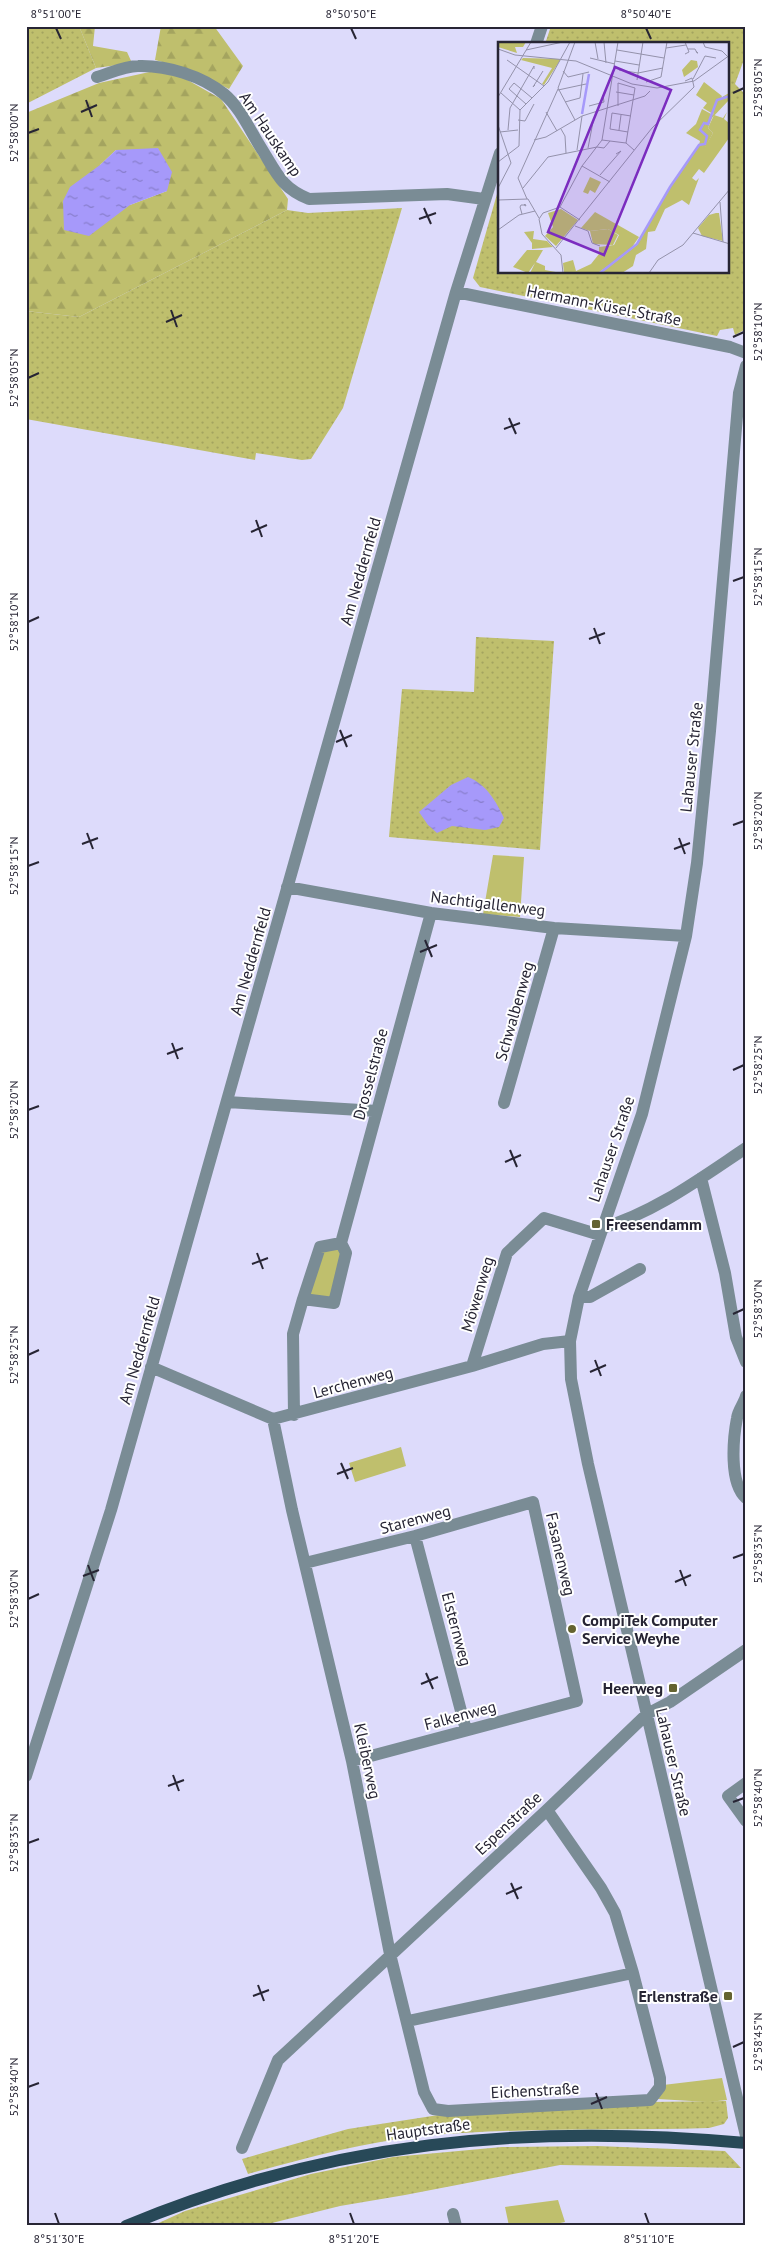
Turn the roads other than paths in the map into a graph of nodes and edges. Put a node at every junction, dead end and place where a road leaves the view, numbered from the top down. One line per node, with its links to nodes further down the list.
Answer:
1 (542, 26): 2 (street)
2 (537, 42)
3 (97, 77): 5 (street, Am Hauskamp)
4 (498, 158): 5 (street, Am Neddernfeld)
5 (484, 199): 6 (street, Am Neddernfeld)
6 (456, 292): 7 (street, Hermann-Küsel-Straße); 9 (street, Am Neddernfeld)
7 (746, 354)
8 (746, 366): 12 (street, Lahauser Straße)
9 (287, 887): 10 (street, Nachtigallenweg); 13 (street, Am Neddernfeld)
10 (431, 913): 11 (street, Nachtigallenweg); 15 (street, Drosselstraße)
11 (554, 928): 12 (street, Nachtigallenweg); 14 (street, Schwalbenweg)
12 (686, 936): 18 (street, Lahauser Straße)
13 (227, 1102): 15 (street); 26 (street, Am Neddernfeld)
14 (504, 1103)
15 (377, 1111): 19 (street, Drosselstraße)
16 (746, 1148): 17 (street)
17 (701, 1178): 18 (street); 24 (street)
18 (601, 1232): 21 (street, Lahauser Straße); 25 (street, Möwenweg)
19 (341, 1244): 22 (street); 22 (street, Drosselstraße)
20 (640, 1269): 21 (street)
21 (580, 1297): 23 (street, Lahauser Straße)
22 (303, 1300): 28 (street)
23 (570, 1341): 25 (street, Lerchenweg); 37 (street, Lahauser Straße)
24 (746, 1362)
25 (472, 1366): 28 (street, Lerchenweg)
26 (151, 1367): 29 (street); 40 (street, Am Neddernfeld)
27 (746, 1396): 30 (street)
28 (294, 1415): 29 (street, Lerchenweg)
29 (273, 1419): 34 (street, Kleiberweg)
30 (741, 1438): 31 (street)
31 (746, 1498)
32 (533, 1502): 33 (street, Starenweg); 36 (street, Fasanenweg)
33 (415, 1536): 34 (street, Starenweg); 38 (street, Elsternweg)
34 (304, 1563): 39 (street, Kleiberweg)
35 (746, 1650): 37 (street)
36 (577, 1700): 38 (street, Falkenweg)
37 (647, 1714): 42 (street, Espenstraße); 48 (street, Lahauser Straße)
38 (466, 1730): 39 (street, Falkenweg)
39 (352, 1761): 44 (street, Kleiberweg)
40 (26, 1776)
41 (746, 1783): 43 (street)
42 (547, 1810): 44 (street, Espenstraße); 45 (street, Eichenstraße)
43 (746, 1821)
44 (390, 1954): 46 (street, Kleiberweg); 50 (street, Espenstraße)
45 (633, 1973): 46 (street); 47 (street, Eichenstraße)
46 (408, 2021): 47 (street, Kleiberweg)
47 (433, 2108)
48 (746, 2136)
49 (746, 2143): 51 (main road, Hauptstraße)
50 (242, 2148)
51 (126, 2226)

